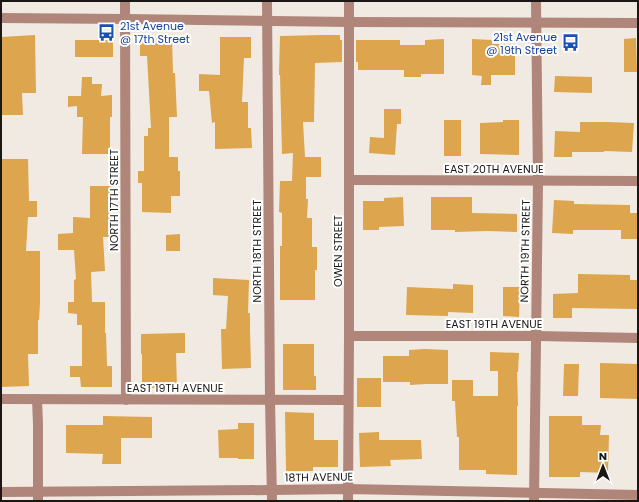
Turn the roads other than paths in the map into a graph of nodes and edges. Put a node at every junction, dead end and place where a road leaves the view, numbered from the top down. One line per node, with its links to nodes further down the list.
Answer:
1 (125, 1): 6 (street, NORTH 17TH STREET)
2 (267, 1): 7 (street, NORTH 18TH STREET)
3 (349, 1): 8 (street, OWEN STREET)
4 (536, 1): 9 (street, NORTH 19TH STREET)
5 (1, 18): 6 (street)
6 (126, 18): 7 (street); 19 (street, NORTH 17TH STREET)
7 (267, 20): 8 (street); 20 (street, NORTH 18TH STREET)
8 (350, 22): 9 (street); 11 (street, OWEN STREET)
9 (536, 22): 10 (street); 12 (street, NORTH 19TH STREET)
10 (638, 23)
11 (350, 180): 12 (street, EAST 20TH AVENUE); 14 (street, OWEN STREET)
12 (538, 181): 13 (street, EAST 20TH AVENUE); 15 (street, NORTH 19TH STREET)
13 (638, 181)
14 (349, 336): 15 (street, EAST 19TH AVENUE); 21 (street, OWEN STREET)
15 (537, 336): 16 (street, EAST 19TH AVENUE); 27 (street, NORTH 19TH STREET)
16 (638, 338)
17 (1, 399): 18 (street, EAST 19TH AVENUE)
18 (37, 400): 19 (street, EAST 19TH AVENUE); 26 (street)
19 (126, 400): 20 (street, EAST 19TH AVENUE)
20 (270, 400): 21 (street, EAST 19TH AVENUE); 23 (street, NORTH 18TH STREET)
21 (348, 400): 22 (street, OWEN STREET)
22 (348, 489): 23 (street, 18TH AVENUE); 27 (street, 18TH AVENUE); 29 (street, OWEN STREET)
23 (272, 490): 26 (street, 18TH AVENUE); 28 (street, NORTH 18TH STREET)
24 (1, 492): 26 (street, 18TH AVENUE)
25 (638, 495): 27 (street, 18TH AVENUE)
26 (38, 496)
27 (534, 497)
28 (272, 501)
29 (348, 501)

